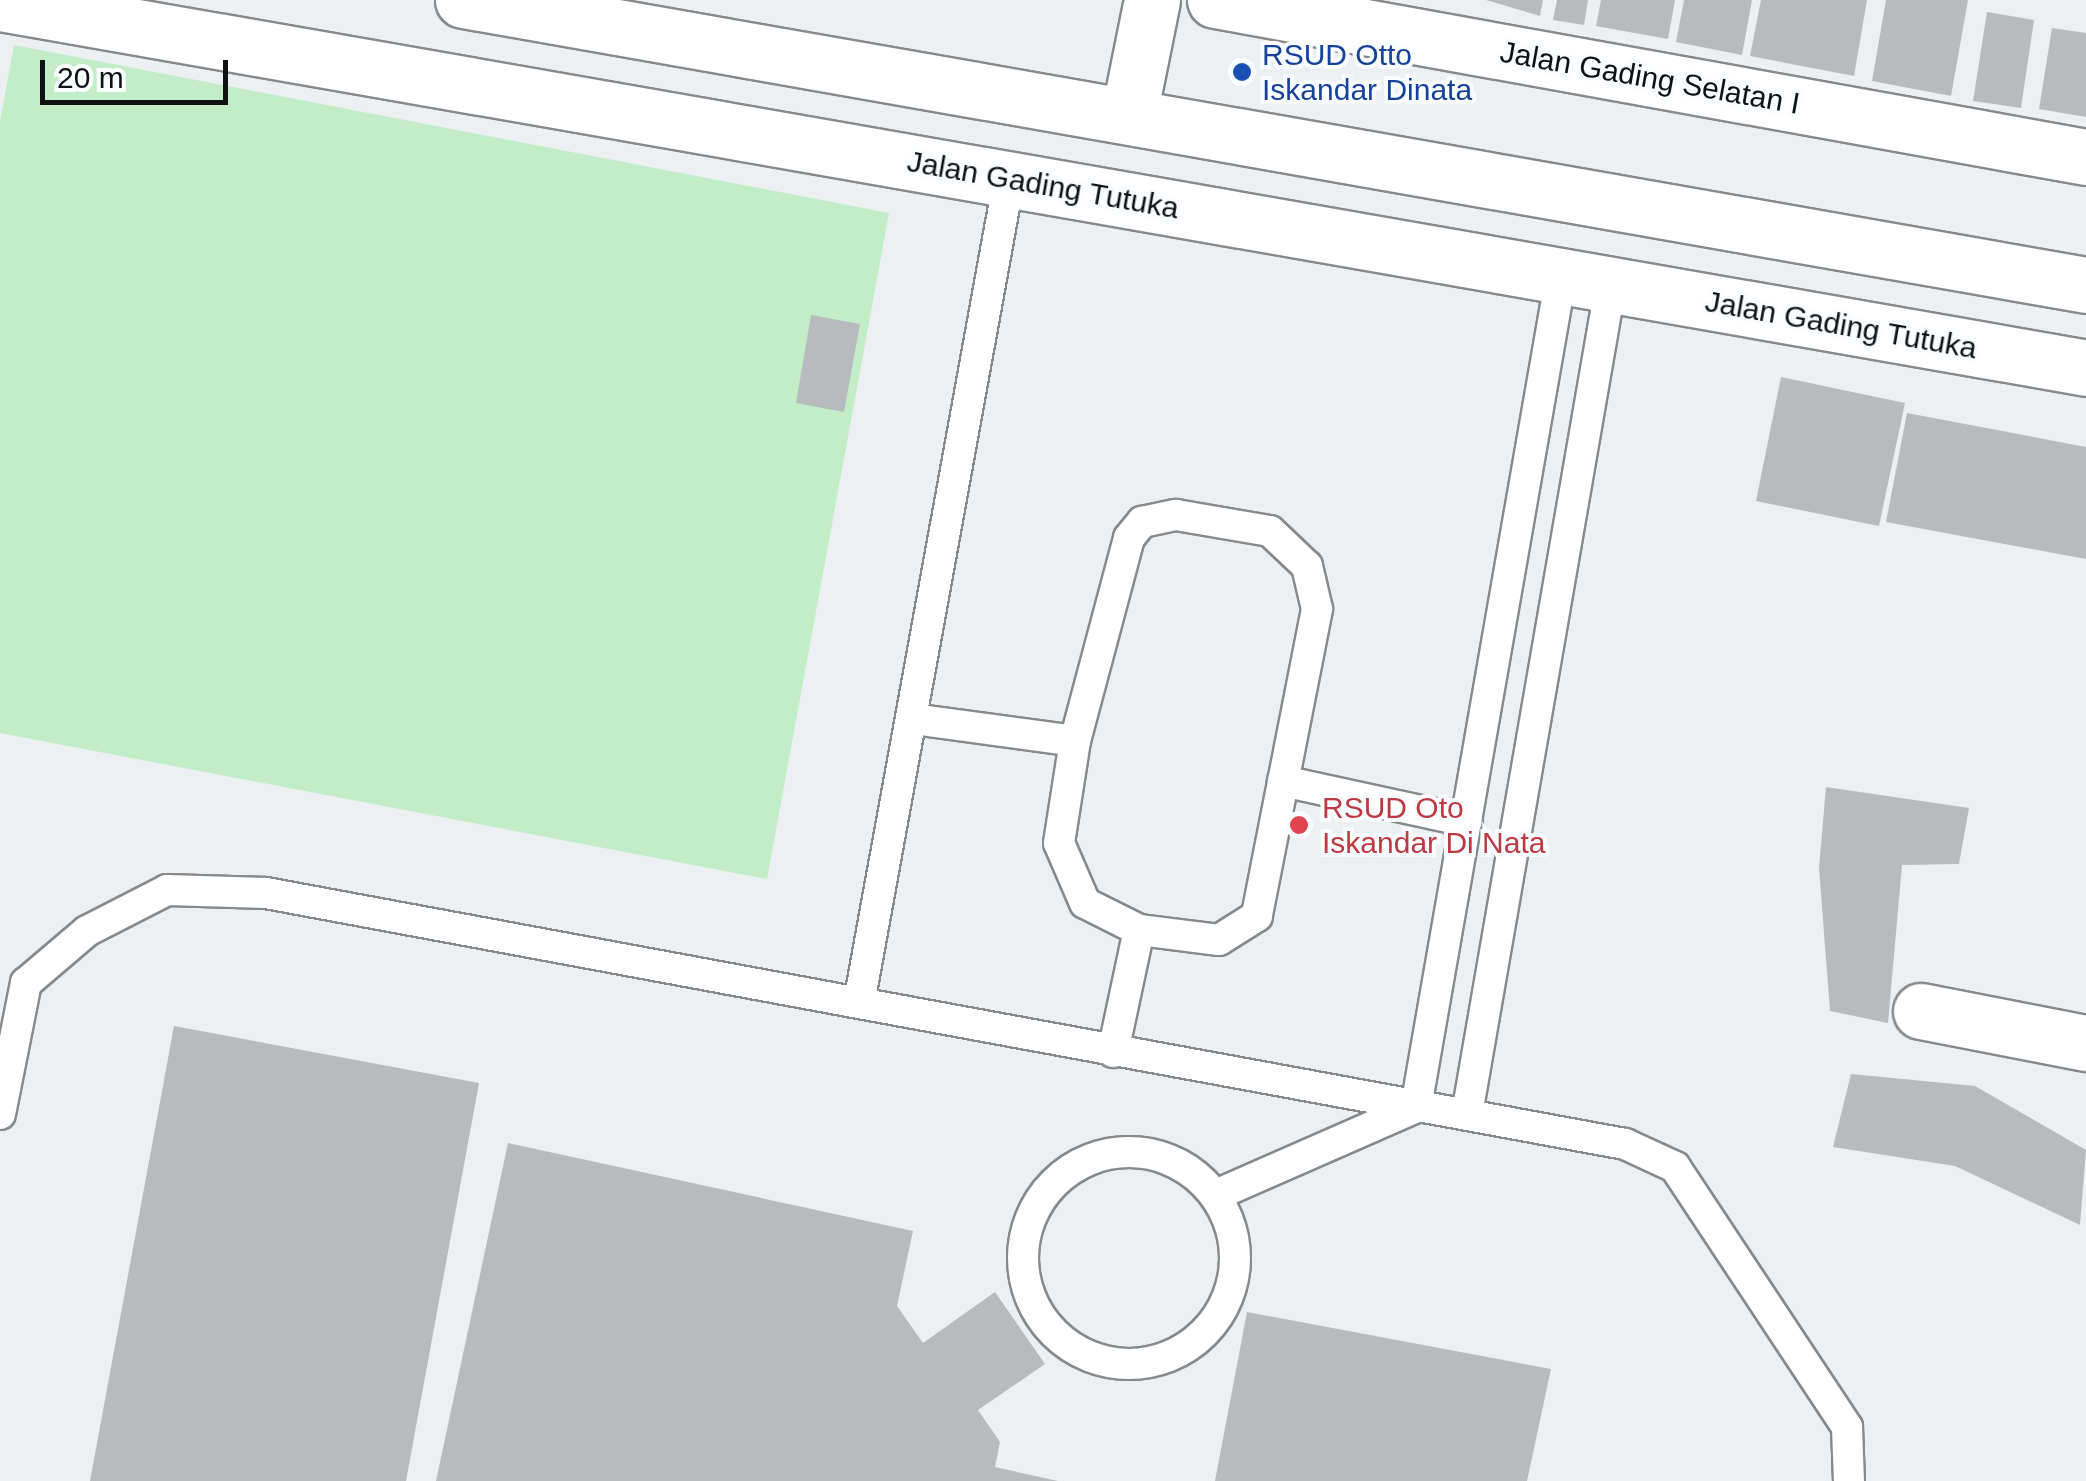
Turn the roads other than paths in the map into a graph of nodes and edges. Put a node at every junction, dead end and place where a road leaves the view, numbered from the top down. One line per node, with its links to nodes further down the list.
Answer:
1 (463, 0): 5 (main road)
2 (1152, 0): 5 (main road)
3 (1214, 0): 6 (main road, Jalan Gading Selatan I)
4 (0, 2): 7 (main road, Jalan Gading Tutuka)
5 (1147, 116): 8 (main road); 10 (main road)
6 (2086, 157)
7 (1009, 179): 8 (main road, Jalan Gading Tutuka); 12 (lane)
8 (1150, 204): 9 (main road, Jalan Gading Tutuka)
9 (1586, 280): 11 (main road, Jalan Gading Tutuka); 15 (lane); 23 (lane)
10 (2086, 285)
11 (2086, 368)
12 (913, 719): 13 (lane); 17 (lane)
13 (1075, 741): 14 (lane); 16 (lane)
14 (1283, 781): 15 (lane); 16 (lane)
15 (1468, 821): 21 (lane)
16 (1139, 930): 20 (lane)
17 (859, 1003): 20 (lane); 22 (lane)
18 (1921, 1011): 19 (main road)
19 (2086, 1043)
20 (1114, 1052): 21 (lane)
21 (1416, 1107): 23 (lane); 24 (lane)
22 (0, 1114)
23 (1466, 1114): 25 (lane)
24 (1216, 1195): 24 (lane)
25 (1850, 1481)

